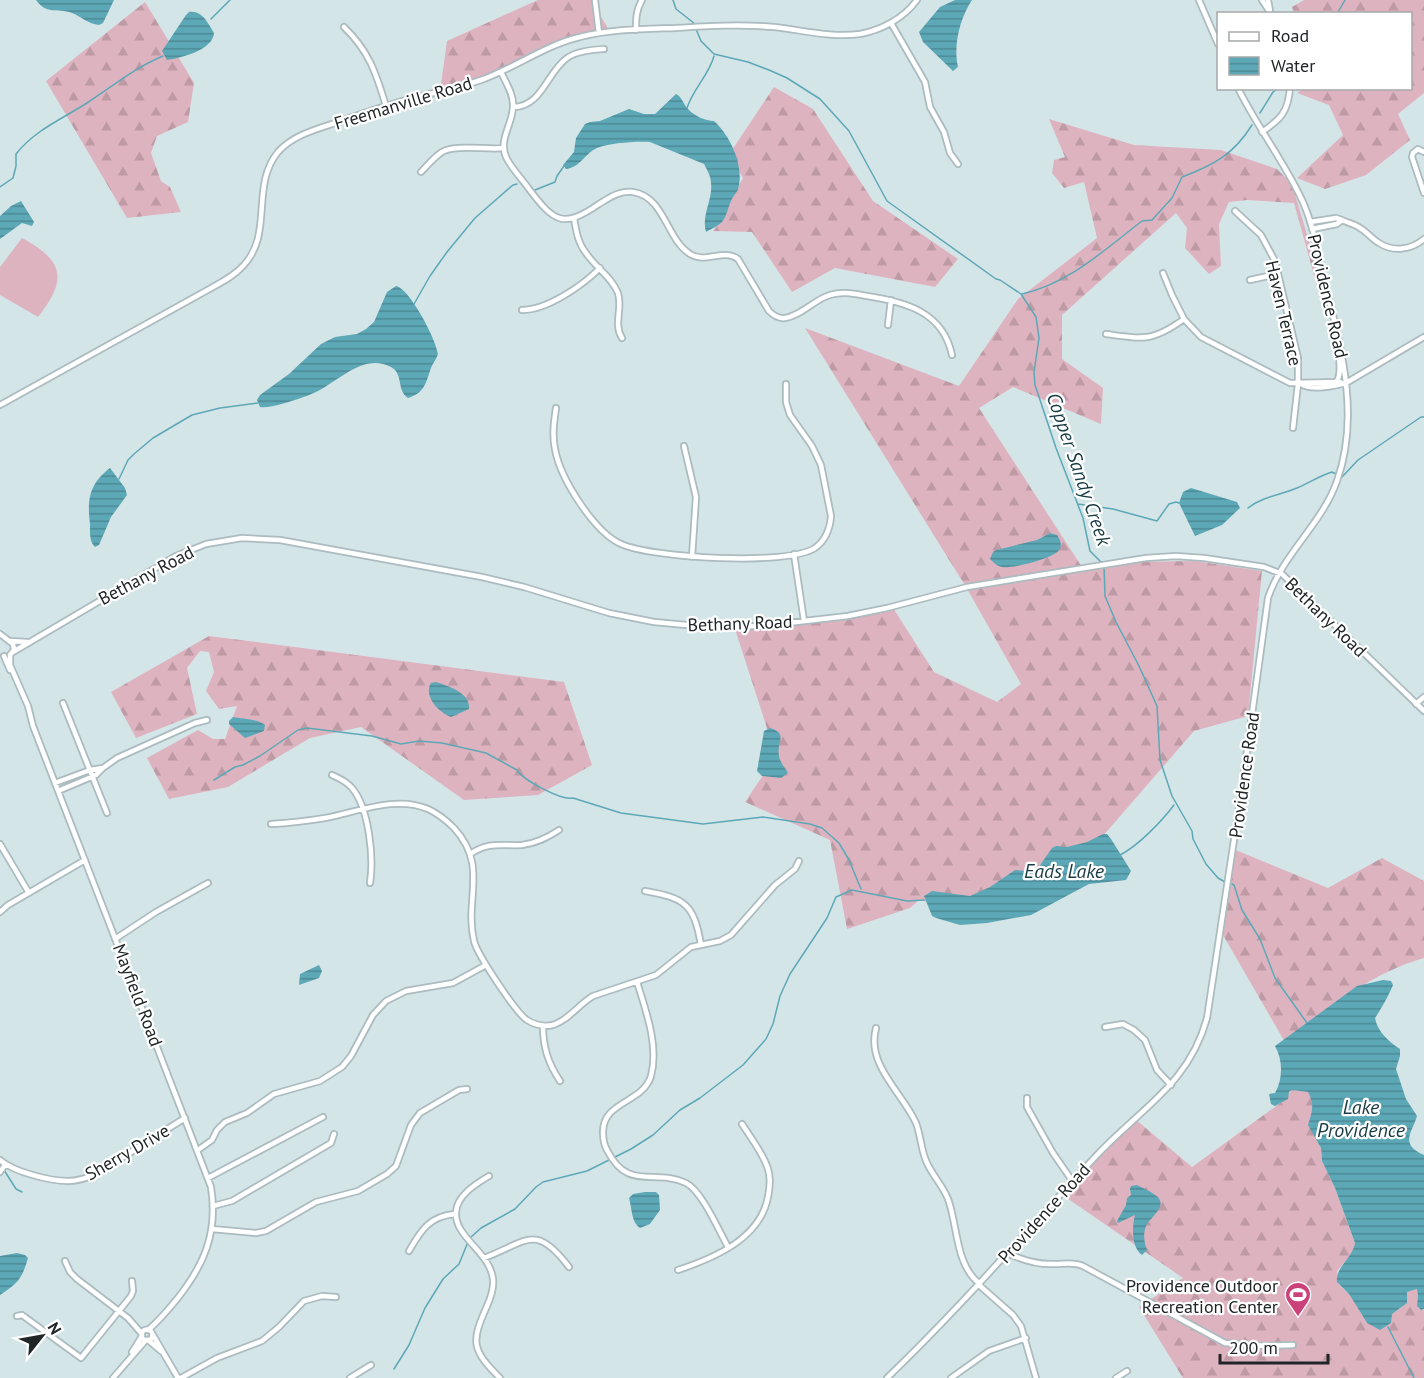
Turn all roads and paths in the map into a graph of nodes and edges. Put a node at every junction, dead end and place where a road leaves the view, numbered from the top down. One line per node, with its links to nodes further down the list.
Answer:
1 (596, 0): 8 (street)
2 (642, 0): 7 (street)
3 (917, 0): 5 (street, Freemanville Road)
4 (1199, 0): 9 (street)
5 (891, 23): 7 (street, Freemanville Road); 19 (street)
6 (344, 27): 14 (street)
7 (636, 30): 8 (street, Freemanville Road)
8 (599, 33): 11 (street, Freemanville Road)
9 (1217, 42)
10 (604, 49): 15 (street)
11 (501, 72): 14 (street, Freemanville Road); 15 (street)
12 (1239, 90): 16 (street, Providence Road)
13 (1290, 90): 16 (street)
14 (386, 106): 46 (street, Freemanville Road)
15 (513, 107): 17 (street)
16 (1262, 132): 25 (street, Providence Road)
17 (504, 148): 20 (street); 23 (street)
18 (1424, 152): 21 (street)
19 (958, 164)
20 (421, 172)
21 (1424, 193)
22 (1235, 211): 30 (street, Haven Terrace)
23 (574, 218): 28 (street); 32 (street)
24 (1342, 220): 25 (street); 26 (street); 27 (street)
25 (1310, 222): 26 (street, Providence Road)
26 (1312, 229): 39 (street, Providence Road)
27 (1424, 239)
28 (600, 268): 33 (street); 38 (street)
29 (1164, 273): 34 (street)
30 (1277, 274): 31 (street); 44 (street, Haven Terrace)
31 (1250, 280)
32 (891, 300): 35 (street); 40 (street)
33 (522, 310)
34 (1184, 319): 36 (street); 44 (street)
35 (888, 326)
36 (1106, 334)
37 (1424, 337): 42 (street)
38 (622, 338)
39 (1340, 343): 41 (street); 42 (street, Providence Road)
40 (952, 355)
41 (1337, 382): 42 (street); 45 (street)
42 (1345, 383): 45 (street); 52 (street, Providence Road)
43 (786, 384): 50 (street)
44 (1299, 384): 45 (street); 48 (street, Haven Terrace)
45 (1317, 384)
46 (0, 405)
47 (556, 408): 51 (street)
48 (1293, 428)
49 (684, 446): 51 (street)
50 (794, 554): 51 (street); 53 (street)
51 (692, 557)
52 (1279, 573): 53 (street, Bethany Road); 64 (street, Bethany Road); 94 (street, Providence Road)
53 (804, 621): 56 (street, Bethany Road)
54 (0, 634): 55 (street)
55 (5, 641): 56 (street); 57 (street, Mayfield Road)
56 (28, 642): 57 (street, Bethany Road)
57 (11, 654): 58 (street); 61 (street, Mayfield Road)
58 (2, 656): 60 (street, Mayfield Road)
59 (0, 663): 60 (street)
60 (9, 668): 61 (street, Mayfield Road)
61 (13, 674): 71 (street, Mayfield Road)
62 (1424, 697): 64 (street)
63 (63, 703): 68 (street)
64 (1416, 704): 65 (street, Bethany Road)
65 (1424, 711)
66 (207, 720): 67 (street)
67 (104, 768): 68 (street); 70 (street)
68 (90, 770): 70 (street); 71 (street)
69 (332, 775): 73 (street)
70 (92, 776): 72 (street); 74 (street)
71 (55, 783): 72 (street, Mayfield Road)
72 (58, 791): 79 (street, Mayfield Road)
73 (362, 810): 75 (street); 78 (street); 82 (street)
74 (107, 813)
75 (271, 824)
76 (559, 830): 78 (street)
77 (0, 844): 84 (street)
78 (470, 854): 88 (street)
79 (85, 860): 84 (street); 86 (street, Mayfield Road)
80 (799, 861): 87 (street)
81 (208, 883): 86 (street)
82 (370, 883)
83 (645, 891): 87 (street)
84 (29, 893): 85 (street)
85 (0, 912)
86 (115, 939): 98 (street, Mayfield Road)
87 (701, 945): 89 (street)
88 (486, 965): 90 (street); 101 (street)
89 (637, 982): 90 (street); 111 (street)
90 (543, 1026): 93 (street)
91 (1105, 1027): 94 (street)
92 (876, 1028): 119 (street)
93 (560, 1081)
94 (1171, 1085): 107 (street, Providence Road)
95 (467, 1089): 110 (street)
96 (1028, 1098): 107 (street)
97 (323, 1117): 106 (street)
98 (185, 1118): 101 (street, Mayfield Road); 103 (street, Sherry Drive)
99 (742, 1125): 111 (street)
100 (334, 1134): 108 (street)
101 (198, 1150): 106 (street, Mayfield Road)
102 (0, 1160): 103 (street, Sherry Drive)
103 (5, 1165): 104 (street)
104 (0, 1172)
105 (489, 1176): 109 (street)
106 (208, 1178): 108 (street, Mayfield Road)
107 (1073, 1182): 113 (street, Providence Road)
108 (213, 1206): 110 (street, Mayfield Road)
109 (455, 1214): 112 (street); 114 (street)
110 (212, 1228): 123 (street, Mayfield Road)
111 (728, 1247): 117 (street)
112 (409, 1251)
113 (1007, 1253): 119 (street, Providence Road); 125 (street)
114 (484, 1258): 116 (street); 131 (street)
115 (66, 1262): 121 (street)
116 (569, 1267)
117 (678, 1270)
118 (132, 1281): 121 (street)
119 (979, 1284): 124 (street); 132 (street, Providence Road)
120 (336, 1297): 129 (street)
121 (120, 1312): 122 (street); 123 (street)
122 (17, 1316)
123 (147, 1335): 128 (street, Mayfield Road); 129 (street)
124 (1026, 1338): 133 (street); 134 (street)
125 (1293, 1345)
126 (371, 1365): 130 (street)
127 (1127, 1371): 135 (street)
128 (113, 1378)
129 (180, 1378)
130 (350, 1378)
131 (500, 1378)
132 (887, 1378)
133 (951, 1378)
134 (1036, 1378)
135 (1116, 1378)

